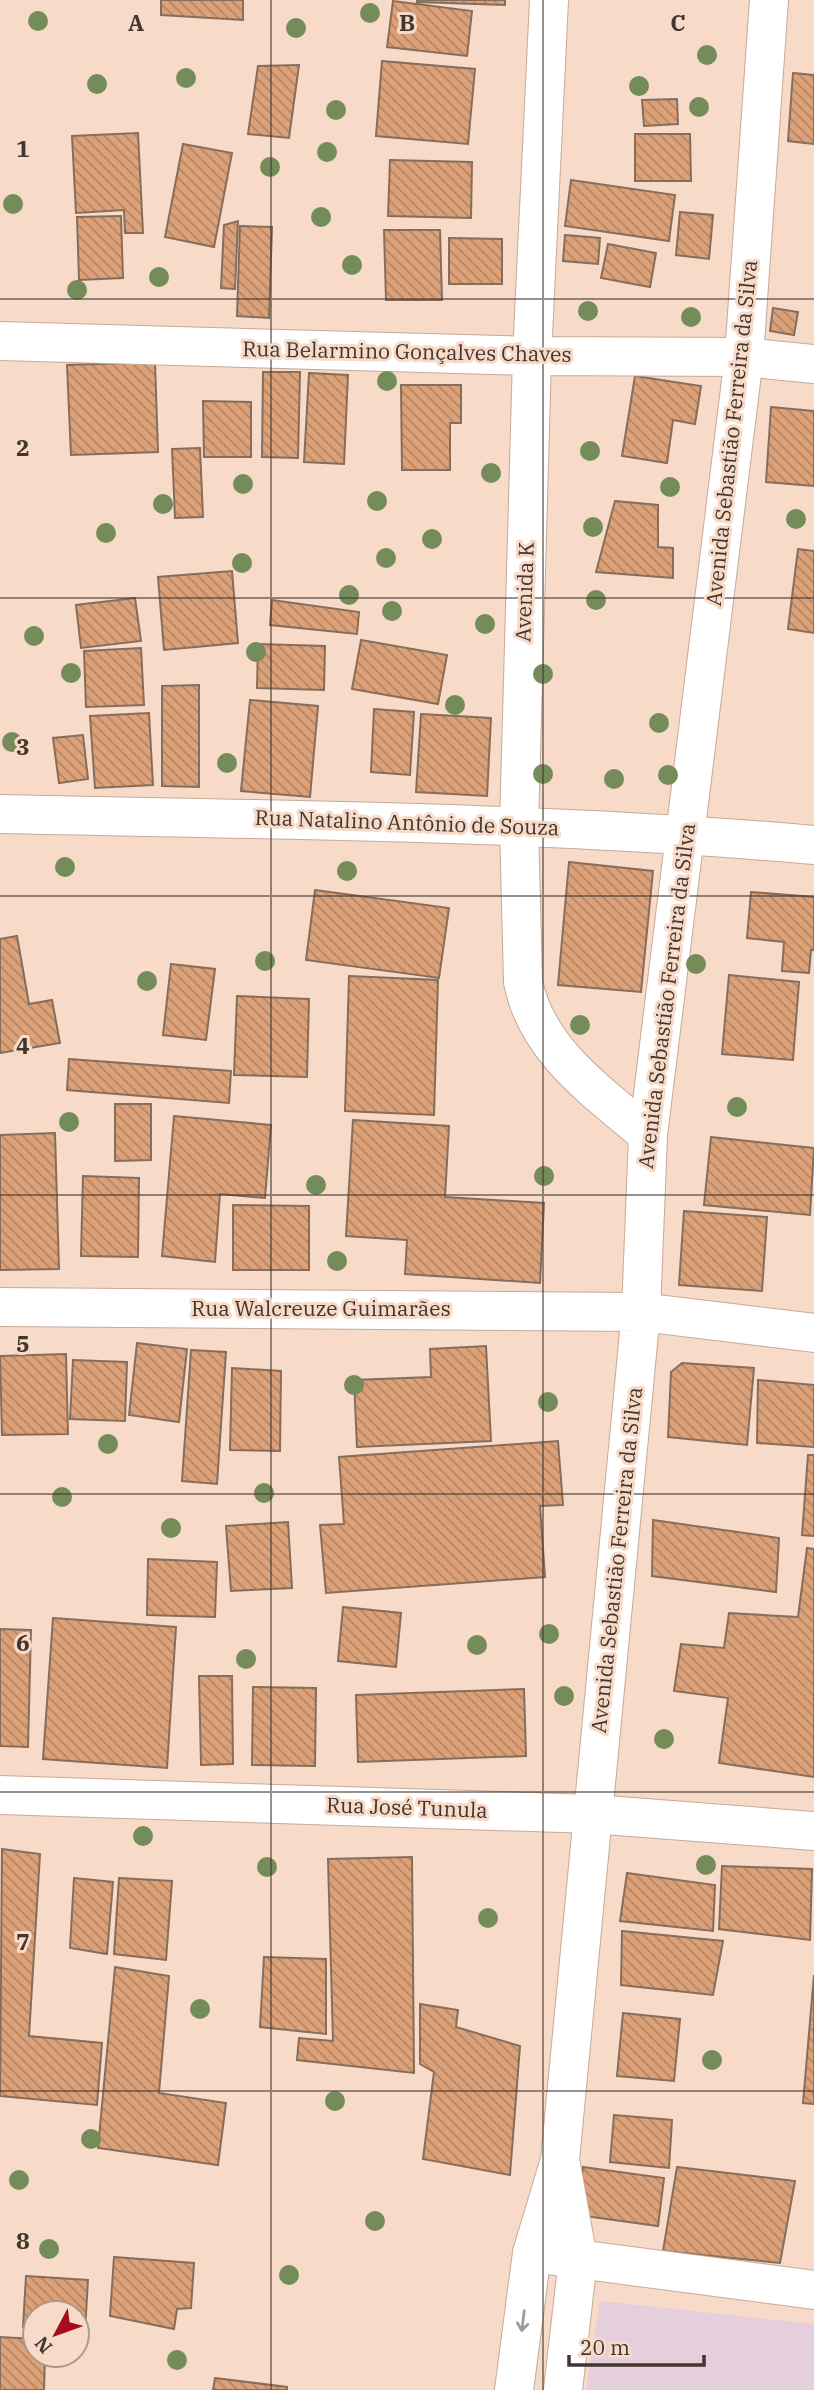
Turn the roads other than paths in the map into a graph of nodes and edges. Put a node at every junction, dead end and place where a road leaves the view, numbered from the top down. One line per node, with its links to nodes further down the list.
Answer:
1 (549, 0): 4 (street, Avenida K)
2 (769, 0): 5 (street, Avenida Sebastião Ferreira da Silva)
3 (0, 341): 4 (street, Rua Belarmino Gonçalves Chaves)
4 (532, 356): 5 (street, Rua Belarmino Gonçalves Chaves); 8 (street, Avenida K)
5 (744, 357): 6 (street, Rua Belarmino Gonçalves Chaves); 9 (street, Avenida Sebastião Ferreira da Silva)
6 (814, 364)
7 (0, 814): 8 (street, Rua Natalino Antônio de Souza)
8 (519, 825): 9 (street, Rua Natalino Antônio de Souza); 11 (street, Avenida K)
9 (686, 834): 10 (street, Rua Natalino Antônio de Souza); 11 (street, Avenida Sebastião Ferreira da Silva)
10 (814, 845)
11 (648, 1135): 13 (street, Avenida Sebastião Ferreira da Silva)
12 (0, 1307): 13 (street, Rua Walcreuze Guimarães)
13 (641, 1312): 14 (street, Rua Walcreuze Guimarães); 16 (street, Avenida Sebastião Ferreira da Silva)
14 (814, 1333)
15 (0, 1795): 16 (street, Rua José Tunula)
16 (592, 1814): 17 (street, Rua José Tunula); 18 (street, Avenida Sebastião Ferreira da Silva)
17 (814, 1831)
18 (560, 2160): 19 (street, Avenida Sebastião Ferreira da Silva); 20 (street, Avenida Sebastião Ferreira da Silva)
19 (532, 2253): 20 (street); 22 (street, Avenida Sebastião Ferreira da Silva, one-way to 22)
20 (578, 2259): 21 (street); 23 (street, Avenida Sebastião Ferreira da Silva)
21 (814, 2290)
22 (514, 2390)
23 (563, 2390)

